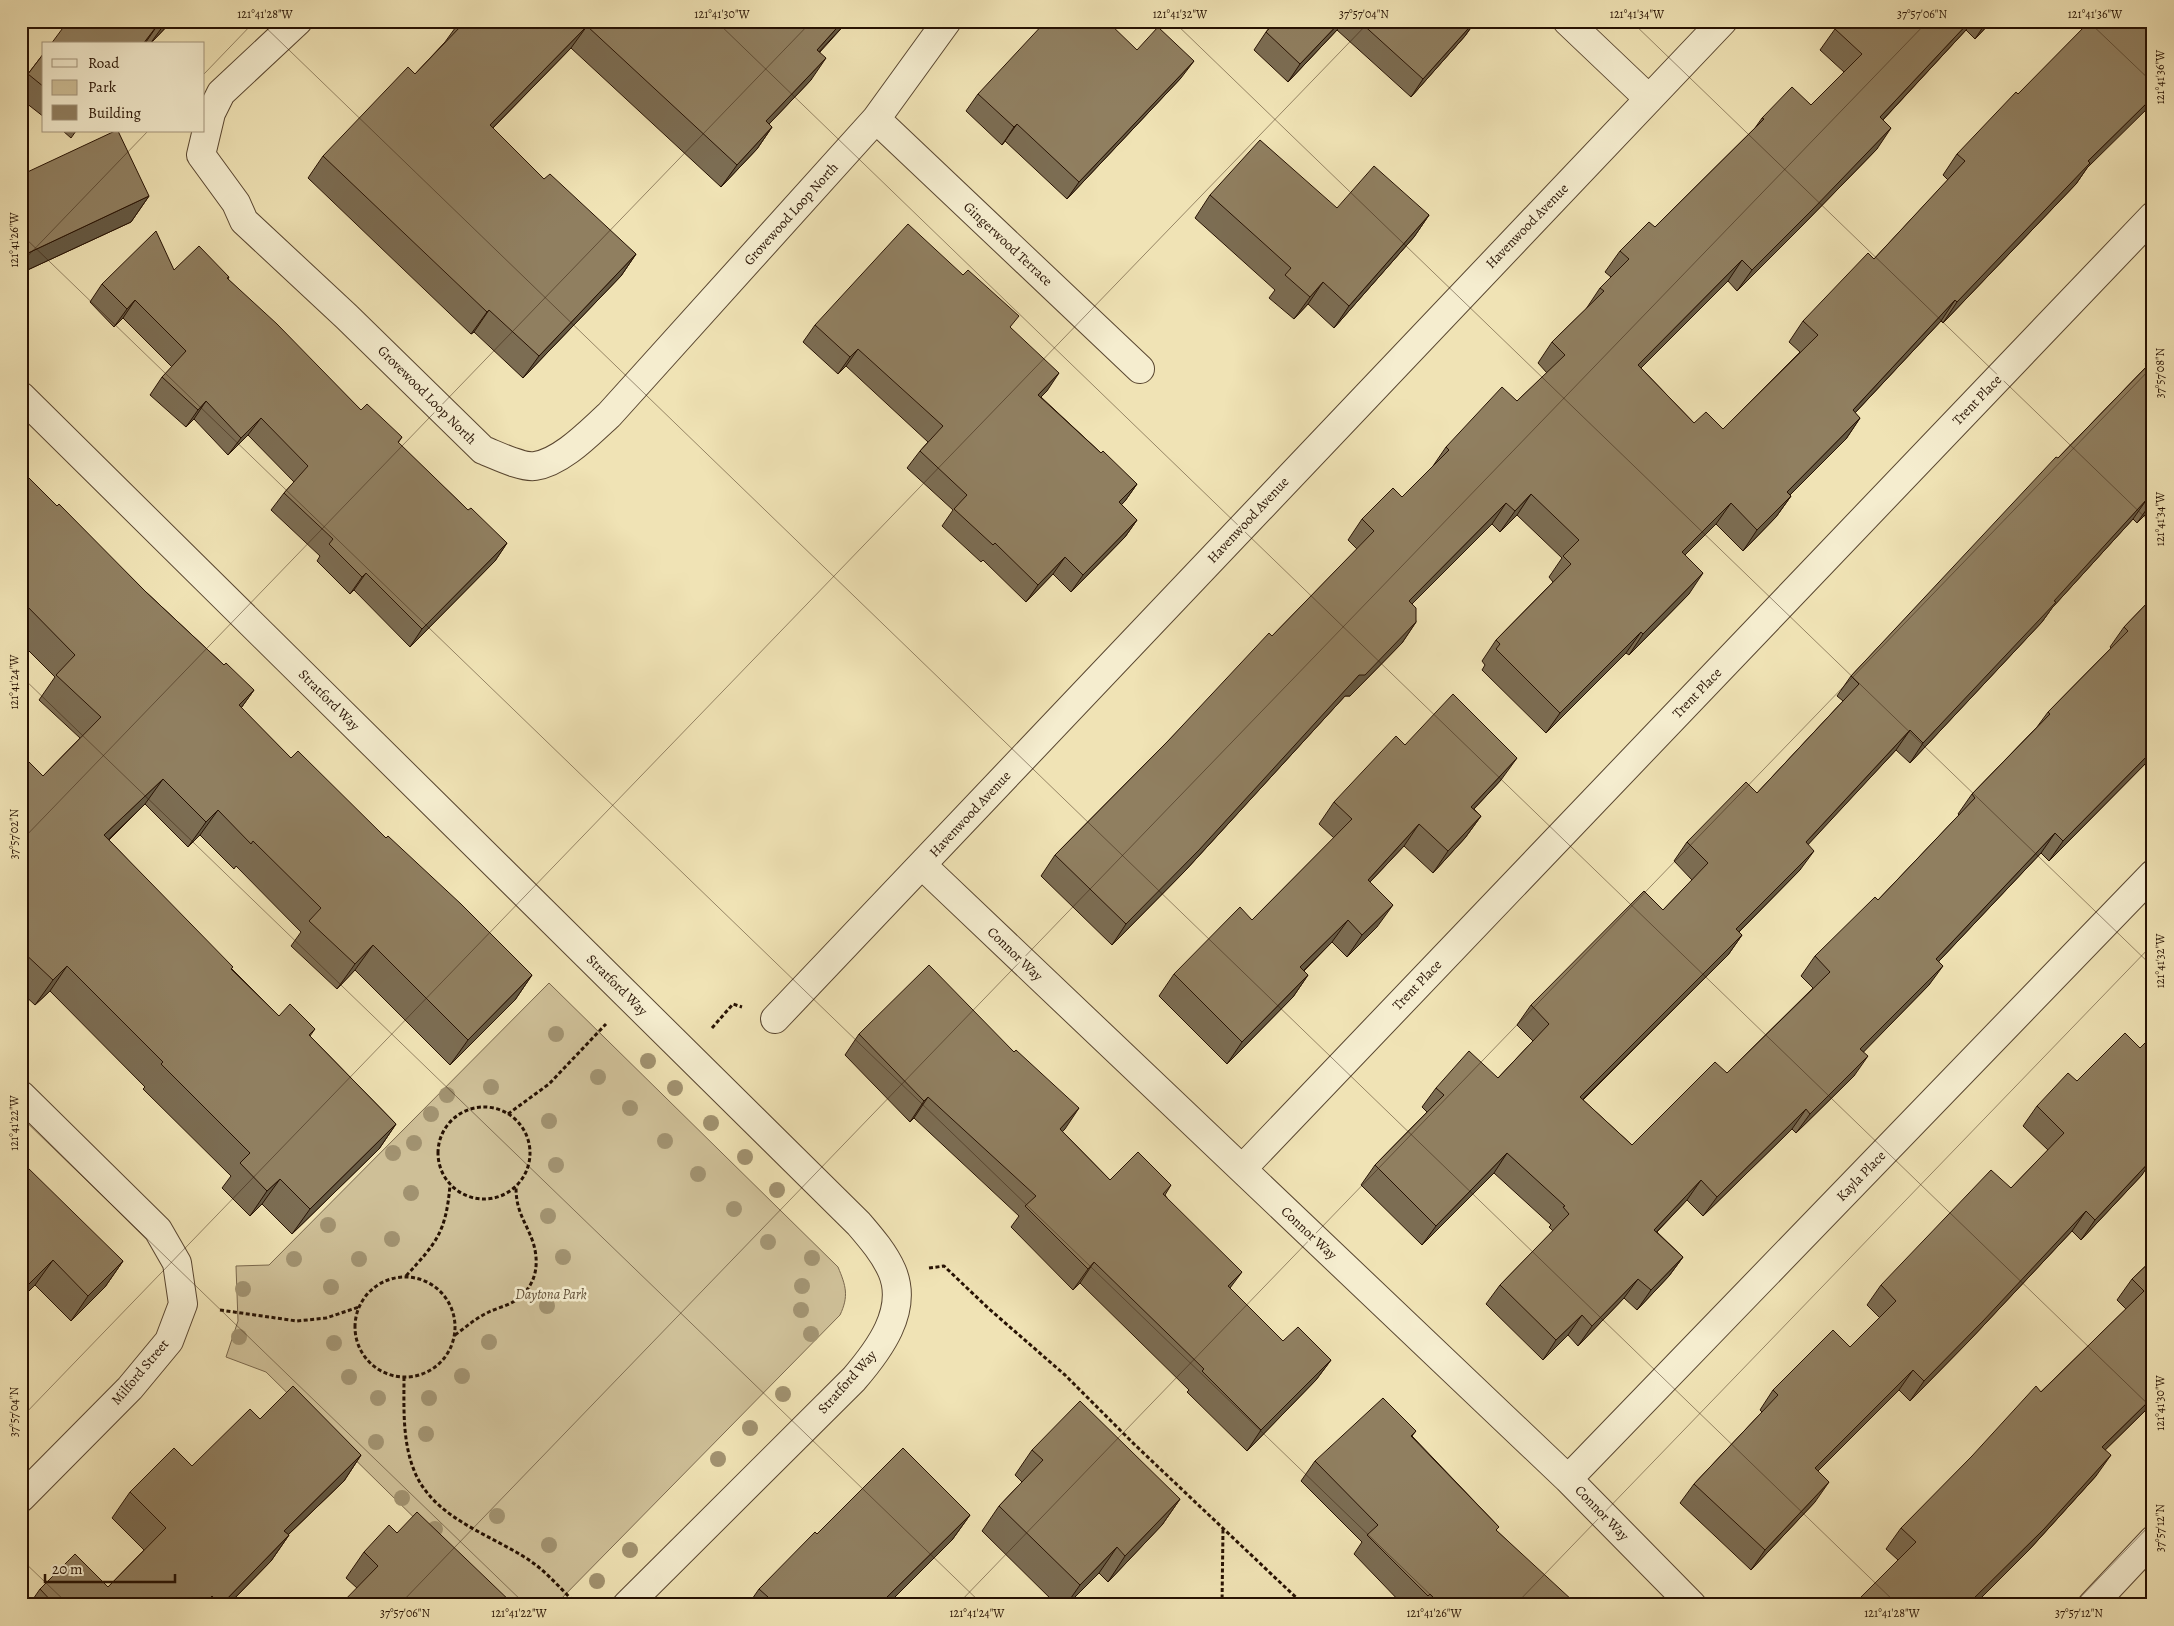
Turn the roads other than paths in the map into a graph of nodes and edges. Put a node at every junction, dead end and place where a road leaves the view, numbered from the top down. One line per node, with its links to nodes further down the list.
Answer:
1 (298, 21): 6 (street, Grovewood Loop North)
2 (947, 21): 6 (street, Grovewood Loop North)
3 (1567, 21): 5 (street)
4 (1723, 21): 5 (street, Havenwood Avenue)
5 (1649, 99): 10 (street, Havenwood Avenue)
6 (876, 119): 8 (street, Gingerwood Terrace)
7 (2153, 216): 14 (street, Trent Place)
8 (1140, 369)
9 (21, 396): 18 (street, Stratford Way)
10 (922, 865): 12 (street, Havenwood Avenue); 14 (street, Connor Way)
11 (2153, 874): 15 (street, Kayla Place)
12 (775, 1019)
13 (21, 1095): 16 (street, Milford Street)
14 (1242, 1169): 15 (street, Connor Way)
15 (1568, 1479): 19 (street, Connor Way)
16 (21, 1498)
17 (2153, 1540): 20 (street)
18 (627, 1605)
19 (1692, 1605)
20 (2092, 1605)

